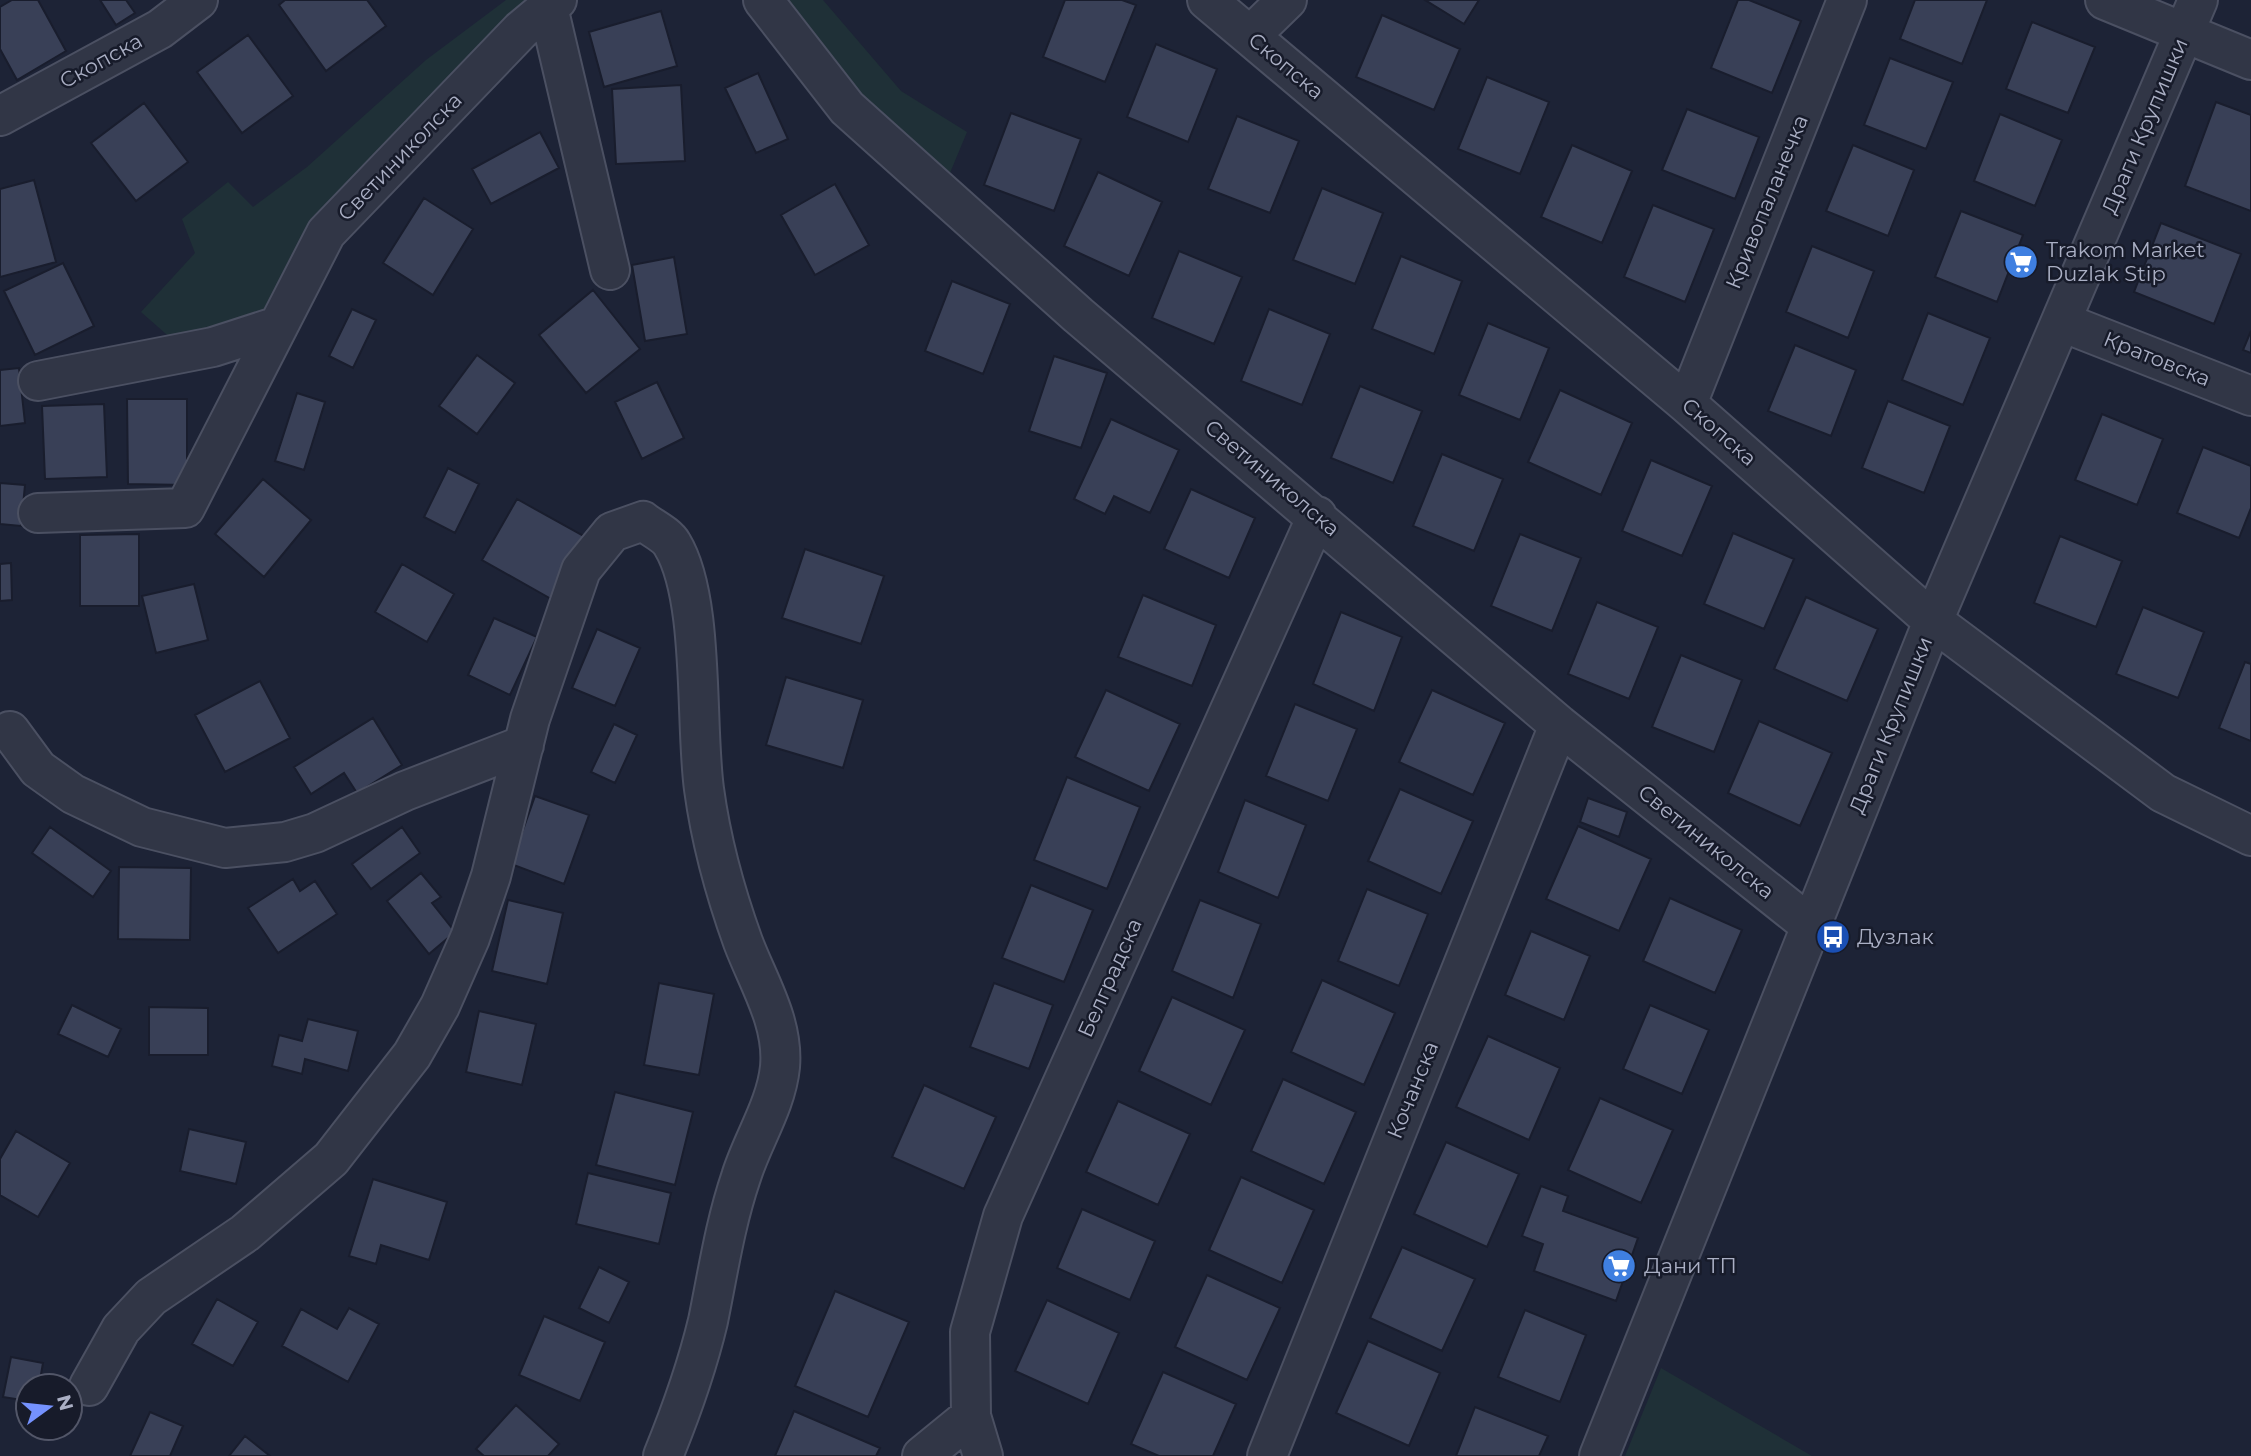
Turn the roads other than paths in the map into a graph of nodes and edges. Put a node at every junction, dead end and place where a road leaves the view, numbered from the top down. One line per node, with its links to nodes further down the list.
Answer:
1 (198, 0): 11 (street, Скопска)
2 (762, 0): 19 (street, Светиниколска)
3 (1207, 0): 9 (street, Скопска)
4 (1286, 0): 9 (street)
5 (1847, 0): 17 (street, Кривопаланечка)
6 (2105, 0): 8 (street)
7 (552, 4): 12 (street, Светиниколска); 14 (street, Светиниколска)
8 (2191, 17): 10 (street); 13 (street, Драги Крупишки)
9 (1250, 36): 17 (street, Скопска)
10 (2251, 60)
11 (0, 116)
12 (610, 270)
13 (2062, 322): 16 (street, Кратовска); 20 (street, Драги Крупишки)
14 (278, 326): 15 (street); 18 (street, Светиниколска)
15 (38, 382)
16 (2251, 396)
17 (1687, 404): 20 (street, Скопска)
18 (38, 513)
19 (1317, 516): 21 (street, Светиниколска); 27 (street, Белградска)
20 (1933, 621): 24 (street, Скопска); 25 (street, Драги Крупишки)
21 (1559, 724): 25 (street, Светиниколска); 31 (street, Кочанска)
22 (10, 731): 23 (street)
23 (524, 745): 26 (street); 28 (street)
24 (2251, 836)
25 (1811, 926): 32 (street, Драги Крупишки)
26 (89, 1386)
27 (971, 1416): 29 (street); 30 (street, Белградска)
28 (663, 1456)
29 (922, 1456)
30 (983, 1456)
31 (1267, 1456)
32 (1599, 1456)

